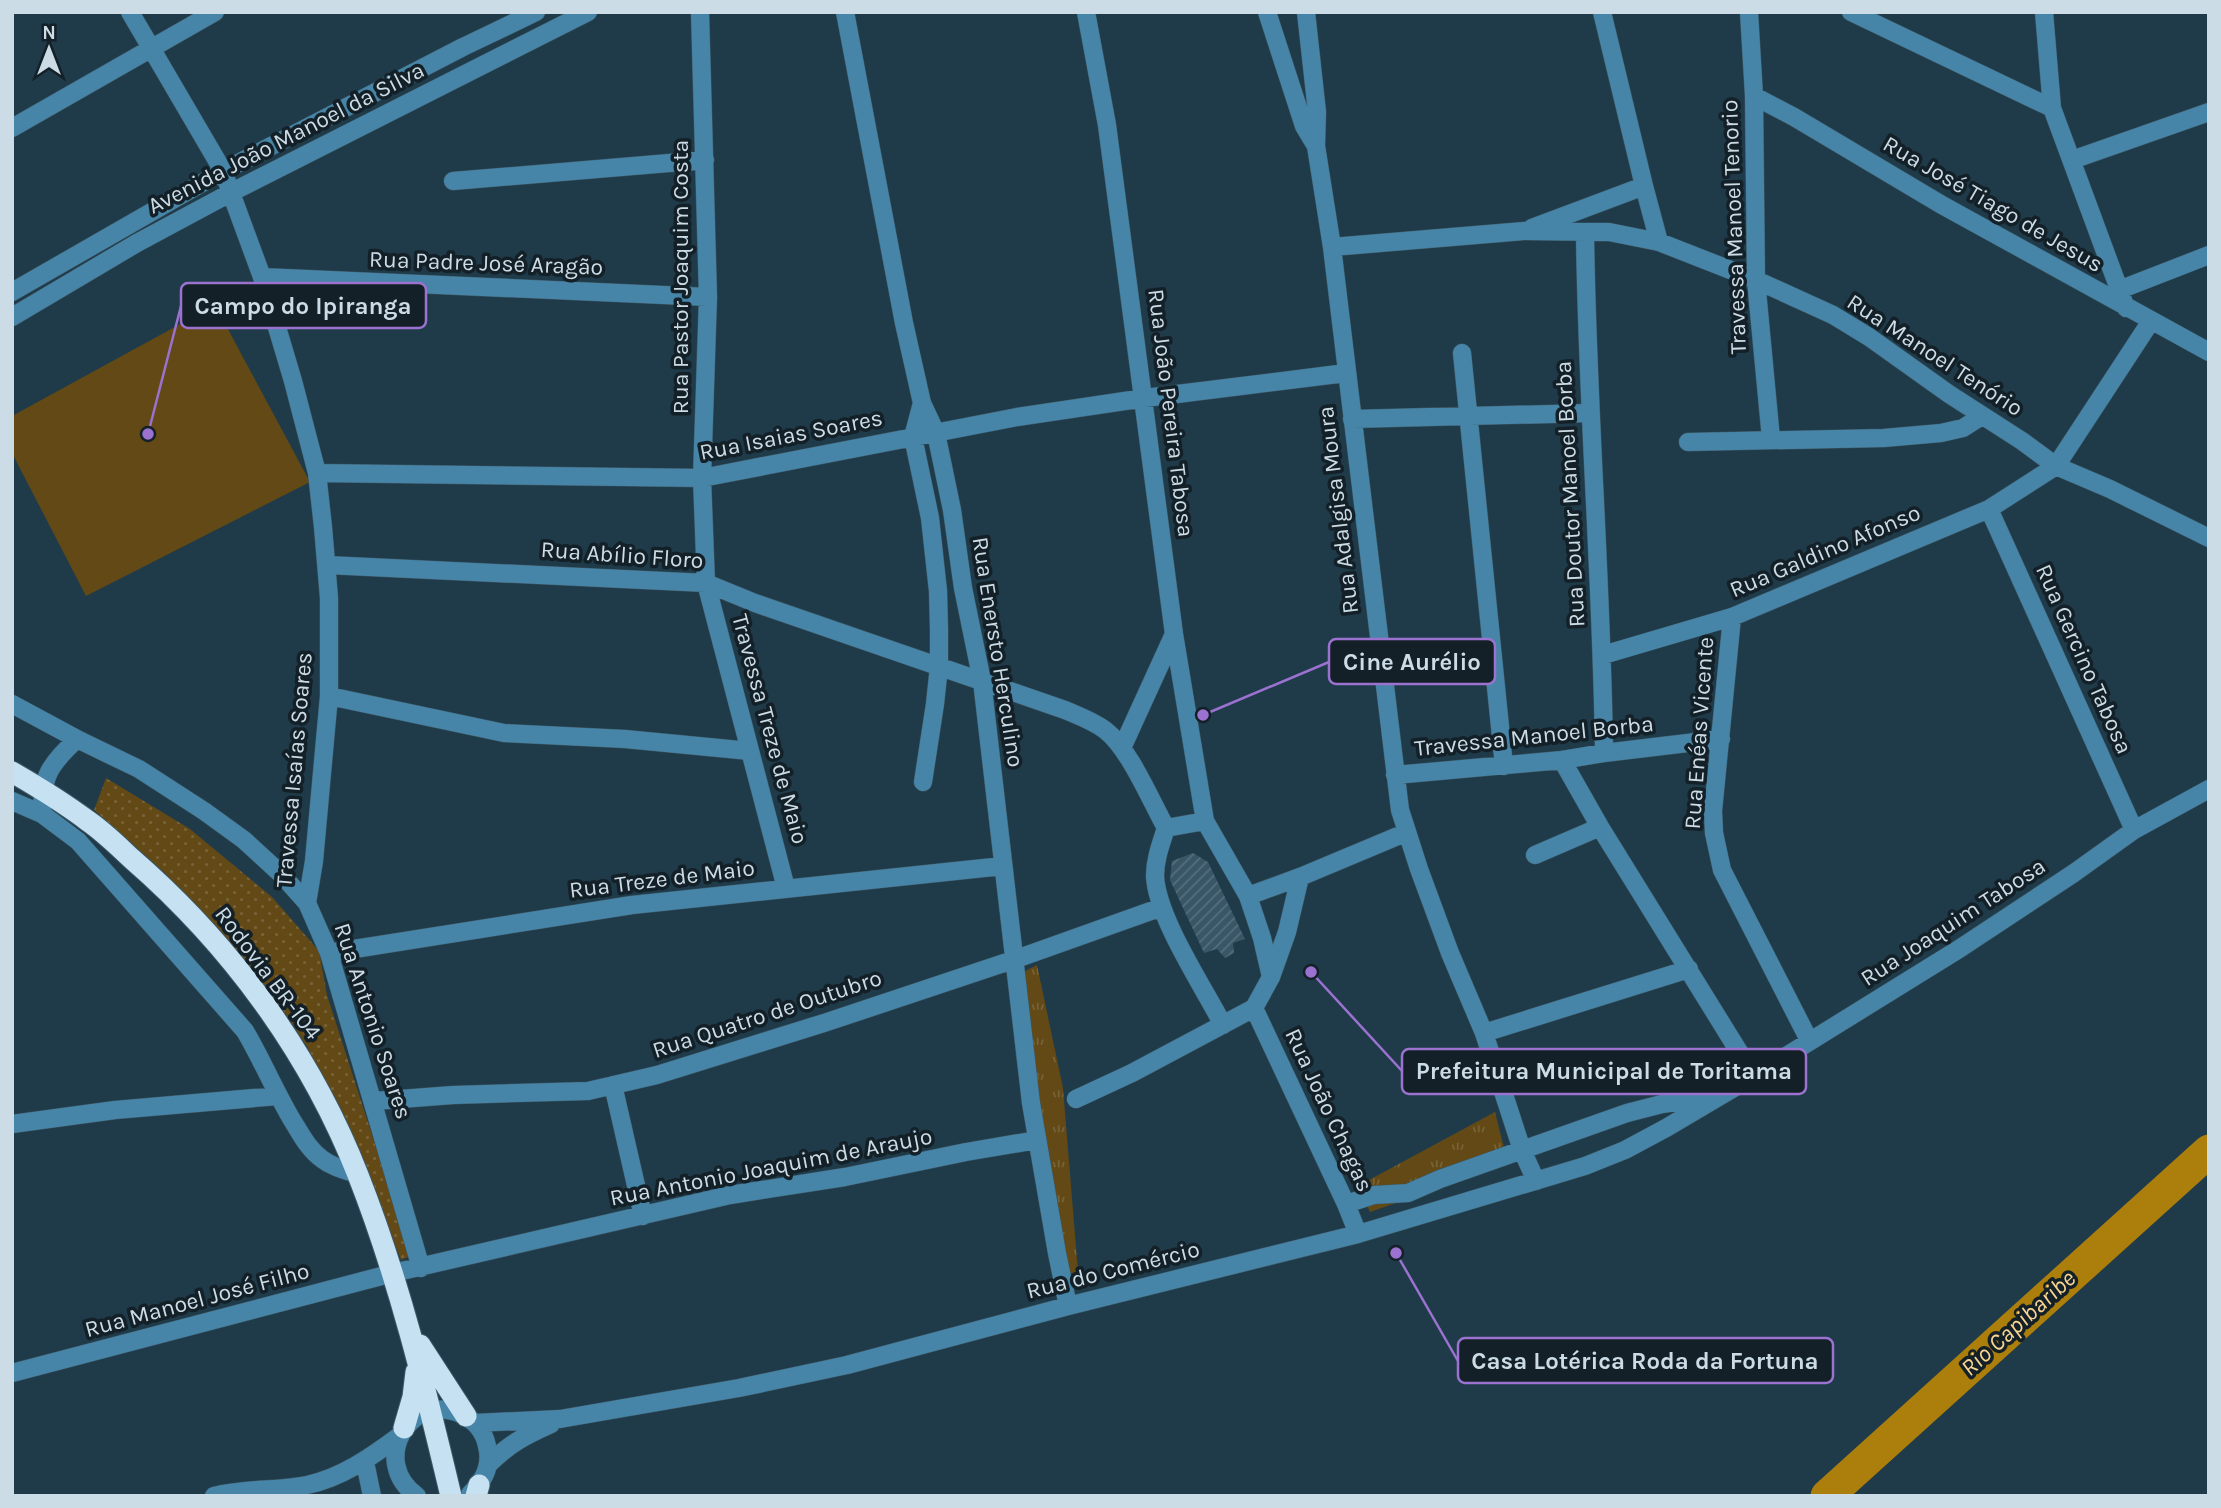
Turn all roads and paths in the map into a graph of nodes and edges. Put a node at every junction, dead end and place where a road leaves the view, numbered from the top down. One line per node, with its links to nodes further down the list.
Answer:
1 (130, 12): 14 (street, Travessa Isaías Soares)
2 (215, 12): 14 (street)
3 (536, 12): 22 (street, Avenida João Manoel da Silva)
4 (588, 12): 25 (street, Avenida João Manoel da Silva)
5 (700, 12): 20 (street, Rua Pastor Joaquim Costa)
6 (845, 12): 44 (street, Rua Enersto Herculino)
7 (1086, 12): 43 (street, Rua João Pereira Tabosa)
8 (1268, 12): 19 (street)
9 (1306, 12): 19 (street)
10 (1602, 12): 24 (street)
11 (1749, 12): 15 (street, Travessa Manoel Tenorio)
12 (1851, 12): 16 (street)
13 (2046, 13): 16 (street)
14 (152, 48): 18 (street); 22 (street, Travessa Isaías Soares)
15 (1754, 96): 33 (street, Travessa Manoel Tenorio); 37 (street, Rua José Tiago de Jesus)
16 (2053, 108): 21 (street)
17 (2209, 112): 21 (street)
18 (12, 128)
19 (1316, 146): 30 (street, Rua Adalgisa Moura)
20 (705, 160): 23 (street); 36 (street, Rua Pastor Joaquim Costa)
21 (2071, 160): 34 (street)
22 (223, 171): 25 (street, Travessa Isaías Soares); 28 (street, Avenida João Manoel da Silva)
23 (453, 181)
24 (1644, 186): 26 (street); 29 (street)
25 (232, 192): 28 (street, Avenida João Manoel da Silva); 32 (street, Travessa Isaías Soares)
26 (1524, 231): 27 (street, Rua Manoel Tenório); 30 (street, Rua Manoel Tenório)
27 (1585, 232): 29 (street, Rua Manoel Tenório); 45 (street, Rua Doutor Manoel Borba)
28 (131, 235): 35 (street, Avenida João Manoel da Silva); 38 (street, Avenida João Manoel da Silva)
29 (1659, 242): 33 (street, Rua Manoel Tenório)
30 (1332, 247): 42 (street, Rua Adalgisa Moura)
31 (2209, 255): 34 (street)
32 (262, 278): 36 (street, Rua Padre José Aragão); 54 (street, Travessa Isaías Soares)
33 (1756, 280): 47 (street, Rua Manoel Tenório); 51 (street, Travessa Manoel Tenorio)
34 (2119, 290): 37 (street)
35 (12, 292)
36 (708, 297): 55 (street, Rua Pastor Joaquim Costa)
37 (2126, 308): 39 (street, Rua José Tiago de Jesus)
38 (12, 317)
39 (2151, 321): 40 (street, Rua José Tiago de Jesus); 53 (street)
40 (2209, 352)
41 (1462, 354): 46 (street)
42 (1346, 373): 43 (street, Rua Isaias Soares); 48 (street, Rua Adalgisa Moura)
43 (1145, 398): 49 (street, Rua Isaias Soares); 61 (street, Rua João Pereira Tabosa)
44 (922, 403): 49 (street, Rua Enersto Herculino); 50 (street)
45 (1590, 413): 46 (street); 62 (street, Rua Doutor Manoel Borba)
46 (1469, 416): 48 (street); 73 (street)
47 (1982, 416): 51 (street); 53 (street, Rua Manoel Tenório)
48 (1352, 419): 75 (street, Rua Adalgisa Moura)
49 (936, 433): 50 (street, Rua Isaias Soares); 64 (street, Rua Enersto Herculino)
50 (913, 437): 55 (street, Rua Isaias Soares); 63 (street)
51 (1771, 439): 52 (street)
52 (1688, 442)
53 (2056, 466): 56 (street, Rua Galdino Afonso); 57 (street, Rua Manoel Tenório)
54 (317, 474): 55 (street, Rua Isaias Soares); 58 (street, Travessa Isaías Soares)
55 (702, 478): 59 (street, Rua Pastor Joaquim Costa)
56 (1989, 509): 60 (street, Rua Galdino Afonso); 84 (street, Rua Gercino Tabosa)
57 (2209, 538)
58 (327, 565): 59 (street, Rua Abílio Floro); 65 (street, Travessa Isaías Soares)
59 (706, 583): 63 (street, Rua Abílio Floro); 70 (street, Travessa Treze de Maio)
60 (1732, 618): 62 (street, Rua Galdino Afonso); 68 (street, Rua Enéas Vicente)
61 (1174, 634): 69 (street); 81 (street, Rua João Pereira Tabosa)
62 (1603, 655): 71 (street, Rua Doutor Manoel Borba)
63 (939, 666): 64 (street, Rua Abílio Floro); 76 (street)
64 (982, 681): 69 (street, Rua Abílio Floro); 87 (street, Rua Enersto Herculino)
65 (329, 696): 70 (street); 91 (street, Travessa Isaías Soares)
66 (12, 704): 67 (street, Rua Antonio Soares)
67 (77, 739): 77 (street); 91 (street, Rua Antonio Soares)
68 (1721, 739): 71 (street, Travessa Manoel Borba); 100 (street, Rua Enéas Vicente)
69 (1122, 748): 83 (street, Rua Abílio Floro)
70 (750, 751): 89 (street, Travessa Treze de Maio)
71 (1604, 753): 72 (street, Travessa Manoel Borba)
72 (1562, 760): 73 (street, Travessa Manoel Borba); 82 (street)
73 (1504, 766): 75 (street, Travessa Manoel Borba)
74 (12, 772): 77 (highway, Rodovia BR-104)
75 (1395, 775): 85 (street, Rua Adalgisa Moura)
76 (923, 782)
77 (42, 789): 80 (street); 111 (highway, Rodovia BR-104)
78 (2209, 789): 84 (street, Rua Joaquim Tabosa)
79 (12, 801): 80 (street)
80 (42, 814): 104 (street)
81 (1205, 821): 83 (street); 90 (street)
82 (1600, 827): 86 (street); 95 (street)
83 (1166, 828): 92 (street)
84 (2134, 830): 100 (street, Rua Joaquim Tabosa)
85 (1405, 833): 88 (street); 99 (street, Rua Adalgisa Moura)
86 (1535, 855)
87 (1003, 866): 89 (street, Rua Treze de Maio); 94 (street, Rua Enersto Herculino)
88 (1300, 877): 90 (street); 96 (street)
89 (786, 888): 93 (street, Rua Treze de Maio)
90 (1248, 896): 96 (street)
91 (307, 903): 93 (street, Rua Antonio Soares)
92 (1162, 907): 94 (street, Rua Quatro de Outubro); 98 (street)
93 (329, 954): 106 (street, Rua Antonio Soares)
94 (1016, 959): 102 (street, Rua Quatro de Outubro); 109 (street, Rua Enersto Herculino)
95 (1689, 970): 99 (street); 101 (street)
96 (1271, 978): 97 (street)
97 (1254, 1008): 98 (street); 113 (street, Rua João Chagas)
98 (1223, 1025): 105 (street)
99 (1484, 1033): 110 (street, Rua Adalgisa Moura)
100 (1809, 1040): 101 (street, Rua Joaquim Tabosa)
101 (1754, 1076): 103 (street, Rua Joaquim Tabosa)
102 (613, 1086): 106 (street, Rua Quatro de Outubro); 114 (street)
103 (1722, 1095): 108 (street, Rua Joaquim Tabosa); 110 (street, Rua Joaquim Tabosa)
104 (278, 1096): 107 (street); 111 (street)
105 (1076, 1099)
106 (374, 1101): 116 (street, Rua Antonio Soares)
107 (12, 1124)
108 (1666, 1128): 112 (street, Rua do Comércio)
109 (1037, 1140): 114 (street, Rua Antonio Joaquim de Araujo); 118 (street, Rua Enersto Herculino)
110 (1522, 1150): 112 (street, Rua Adalgisa Moura); 113 (street)
111 (357, 1174): 117 (highway, Rodovia BR-104)
112 (1536, 1181): 115 (street, Rua do Comércio)
113 (1346, 1204): 115 (street, Rua João Chagas)
114 (643, 1216): 116 (street, Rua Antonio Joaquim de Araujo)
115 (1358, 1234): 118 (street, Rua do Comércio)
116 (421, 1268): 117 (street, Rua Antonio Joaquim de Araujo)
117 (393, 1273): 119 (highway, Rodovia BR-104); 121 (street, Rua Manoel José Filho)
118 (1068, 1306): 123 (street, Rua do Comércio)
119 (409, 1329): 120 (highway, Rodovia BR-104); 124 (highway)
120 (417, 1360): 122 (highway, Rodovia BR-104); 125 (highway)
121 (12, 1373)
122 (431, 1411): 124 (street); 125 (street); 133 (highway)
123 (560, 1419): 124 (street); 127 (street)
124 (470, 1420): 127 (street)
125 (401, 1432): 126 (street); 132 (street)
126 (365, 1462): 128 (street); 131 (street)
127 (488, 1465): 129 (street)
128 (278, 1492): 130 (street)
129 (474, 1492)
130 (214, 1496)
131 (372, 1496)
132 (416, 1496)
133 (451, 1496)

